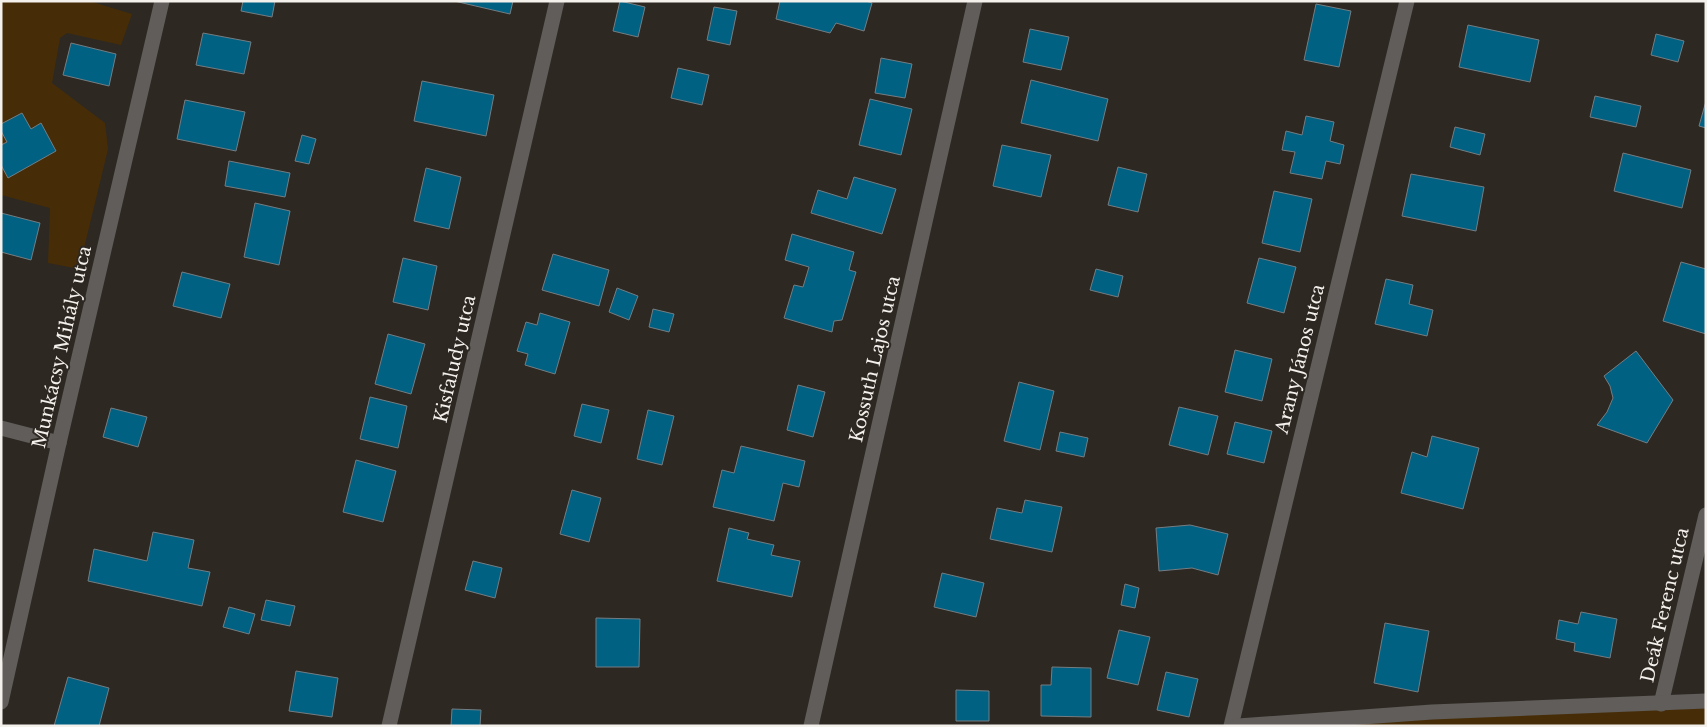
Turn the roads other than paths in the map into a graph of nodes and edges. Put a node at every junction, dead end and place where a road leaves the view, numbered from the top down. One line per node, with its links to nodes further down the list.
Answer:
1 (162, 1): 6 (street, Munkácsy Mihály utca)
2 (557, 1): 11 (street, Kisfaludy utca)
3 (975, 1): 12 (street, Kossuth Lajos utca)
4 (1407, 1): 13 (street, Arany János utca)
5 (1, 428): 6 (street)
6 (59, 443): 9 (street, Munkácsy Mihály utca)
7 (1706, 515): 10 (street, Deák Ferenc utca)
8 (1706, 701): 10 (street)
9 (1, 702)
10 (1661, 704): 14 (street)
11 (389, 726)
12 (812, 726)
13 (1231, 726)
14 (1238, 726)

